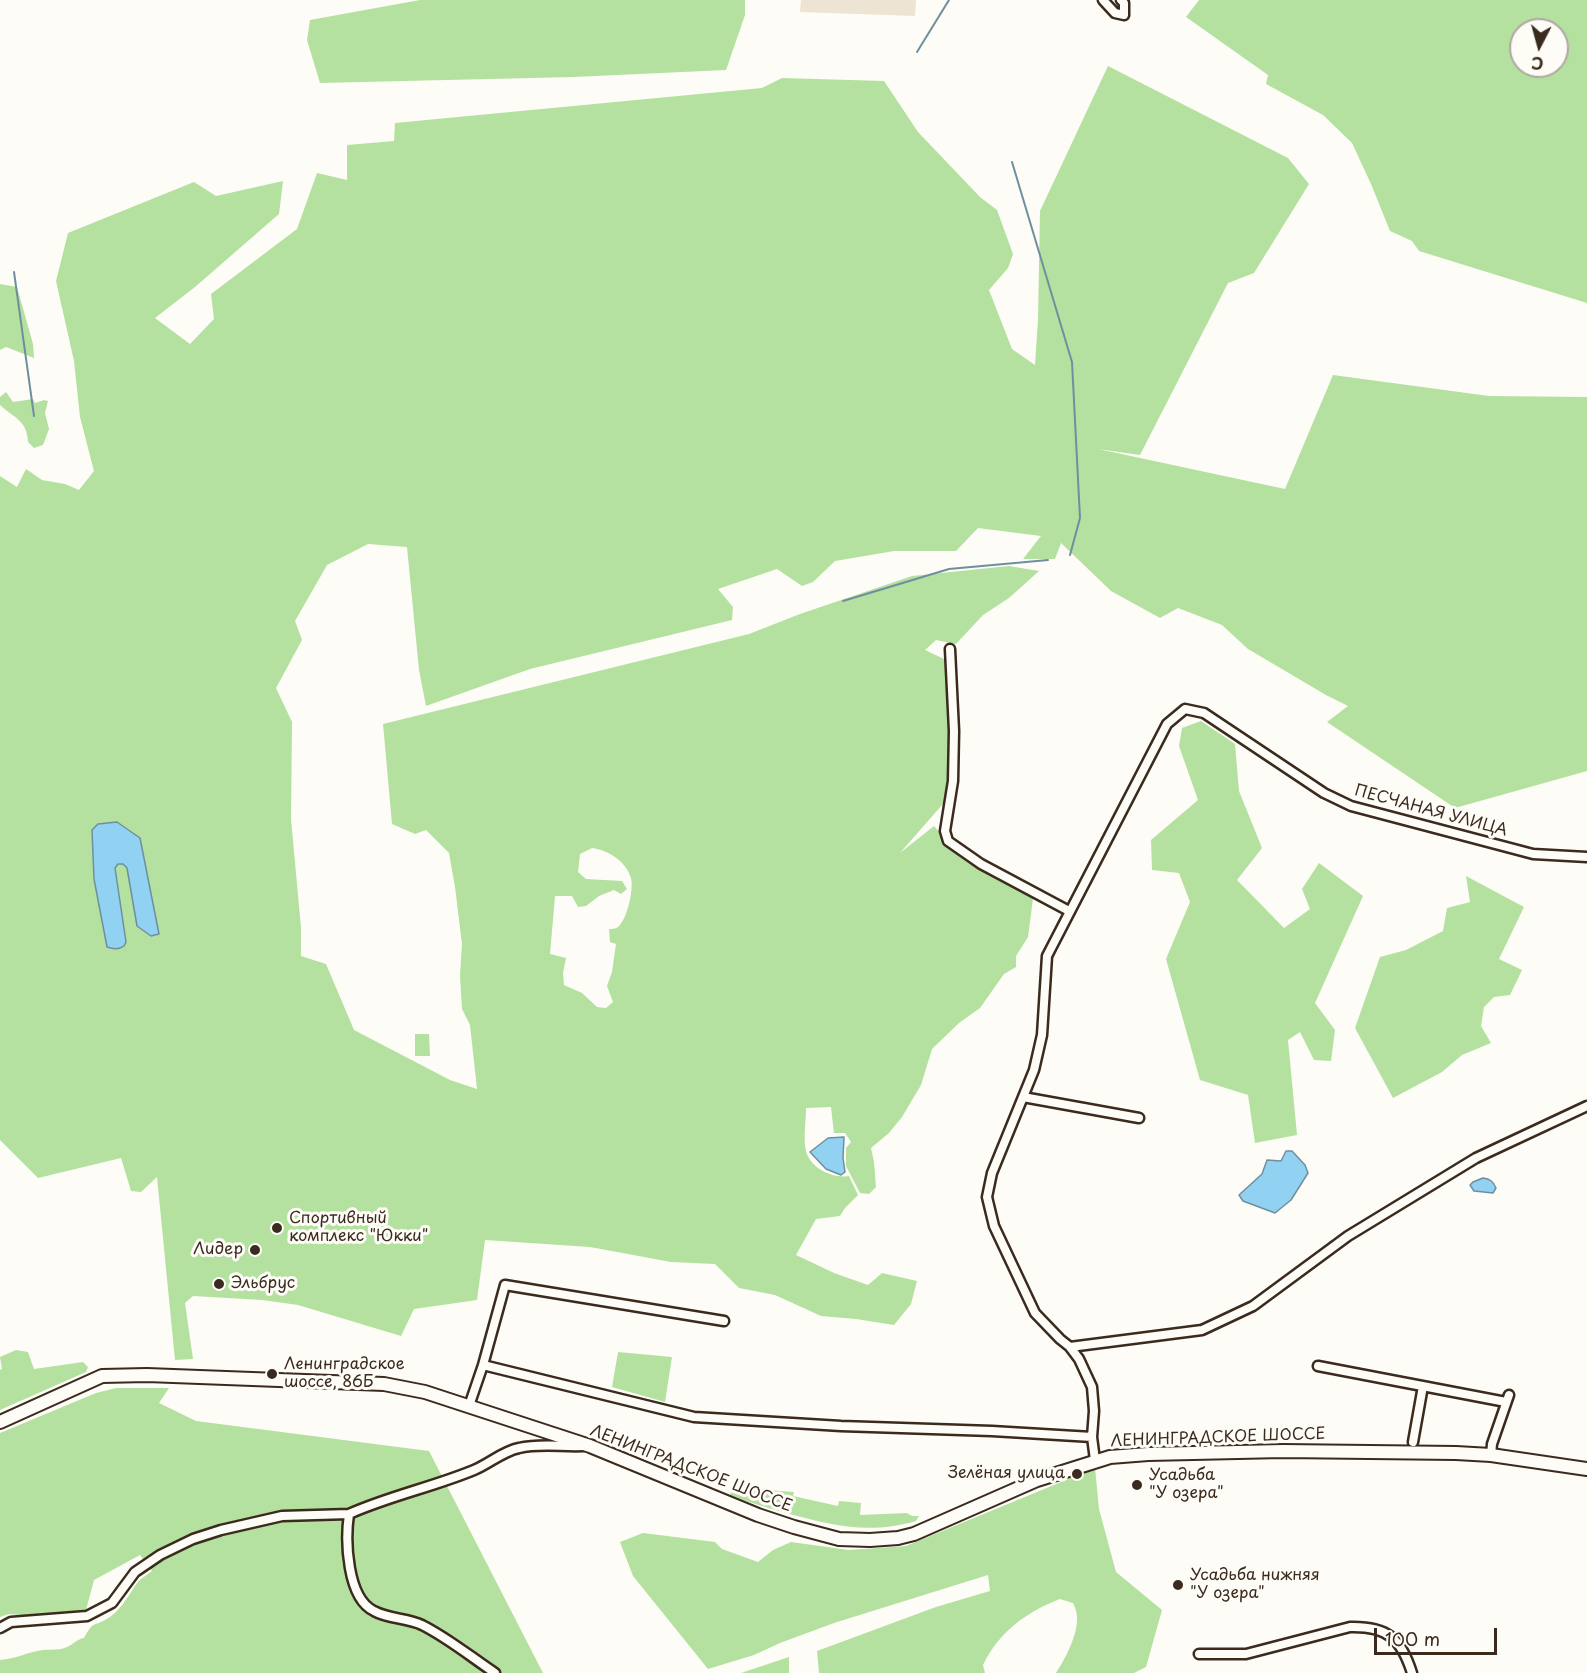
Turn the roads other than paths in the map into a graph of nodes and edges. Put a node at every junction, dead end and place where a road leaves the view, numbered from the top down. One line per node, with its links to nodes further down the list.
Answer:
1 (1103, 0): 2 (street)
2 (1121, 0)
3 (950, 649): 5 (street)
4 (1587, 856): 5 (street, ПЕСЧАНАЯ УЛИЦА)
5 (1069, 911): 6 (street)
6 (1023, 1097): 8 (street); 10 (street)
7 (1587, 1106): 10 (street)
8 (1138, 1118)
9 (724, 1321): 11 (street)
10 (1070, 1347): 16 (street)
11 (483, 1365): 14 (street); 16 (street)
12 (1318, 1366): 13 (street)
13 (1423, 1386): 17 (street); 19 (street)
14 (469, 1406): 15 (main road, ЛЕНИНГРАДСКОЕ ШОССЕ); 18 (main road, ЛЕНИНГРАДСКОЕ ШОССЕ)
15 (0, 1422)
16 (1092, 1437): 20 (street)
17 (1413, 1442)
18 (590, 1446): 20 (main road, ЛЕНИНГРАДСКОЕ ШОССЕ); 22 (street)
19 (1491, 1455): 20 (main road, ЛЕНИНГРАДСКОЕ ШОССЕ); 21 (main road, ЛЕНИНГРАДСКОЕ ШОССЕ)
20 (1095, 1460)
21 (1587, 1469)
22 (348, 1514): 23 (street); 25 (street)
23 (0, 1629)
24 (1199, 1654): 26 (street)
25 (495, 1673)
26 (1412, 1673)

